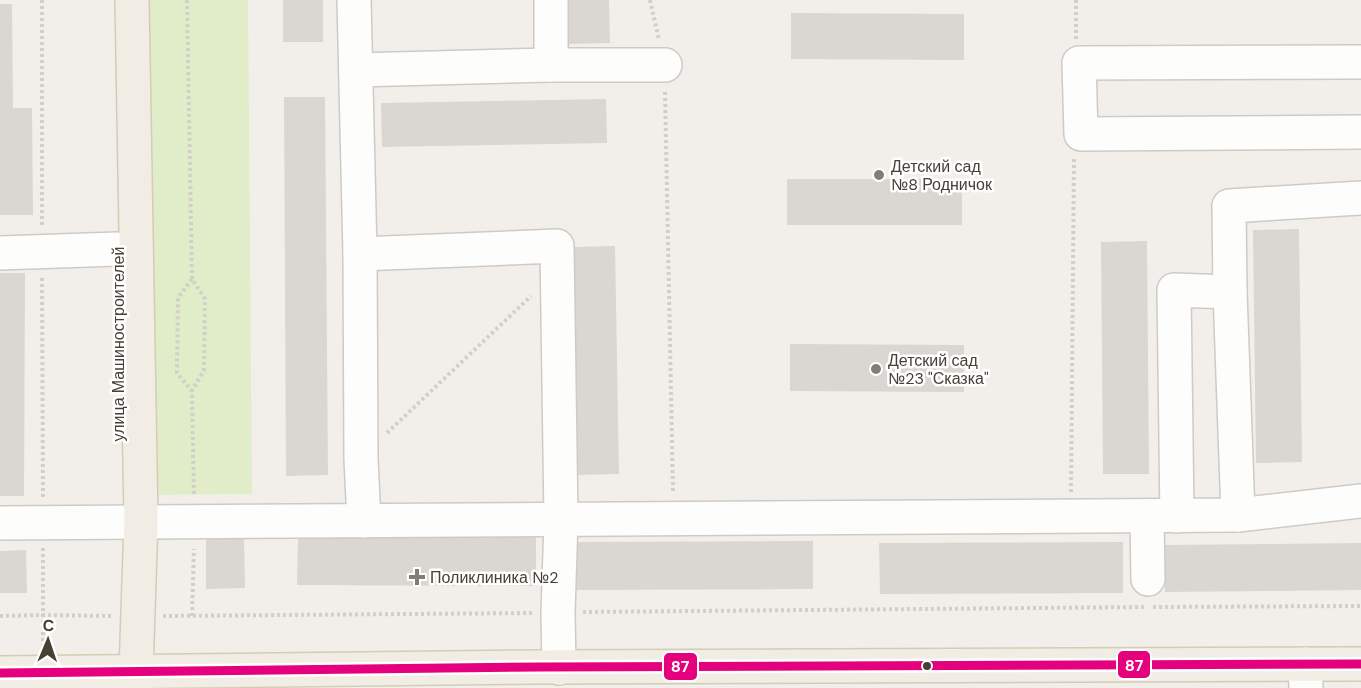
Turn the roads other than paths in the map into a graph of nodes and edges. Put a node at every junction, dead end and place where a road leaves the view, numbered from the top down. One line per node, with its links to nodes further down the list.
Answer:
1 (111, 0): 11 (main road, улица Машиностроителей)
2 (132, 0): 20 (main road)
3 (354, 0): 8 (lane)
4 (551, 0): 6 (lane)
5 (1361, 62): 9 (lane)
6 (551, 65): 7 (lane); 8 (lane)
7 (665, 65)
8 (356, 70): 13 (lane)
9 (1361, 132)
10 (1361, 198): 14 (lane)
11 (117, 249): 12 (lane); 20 (main road, улица Машиностроителей)
12 (0, 253)
13 (360, 254): 18 (lane); 19 (lane)
14 (1230, 292): 16 (lane); 17 (lane)
15 (1361, 501): 16 (lane)
16 (1238, 515): 17 (lane)
17 (1162, 516): 18 (lane); 22 (lane)
18 (561, 520): 19 (lane); 25 (lane)
19 (364, 521): 20 (lane)
20 (130, 522): 21 (lane); 27 (main road, улица Машиностроителей)
21 (0, 523)
22 (1148, 579)
23 (1361, 664): 26 (main road)
24 (0, 673): 27 (main road)
25 (547, 674): 26 (main road); 27 (main road)
26 (1305, 679): 28 (main road); 29 (main road)
27 (128, 680)
28 (1361, 683)
29 (826, 688)

